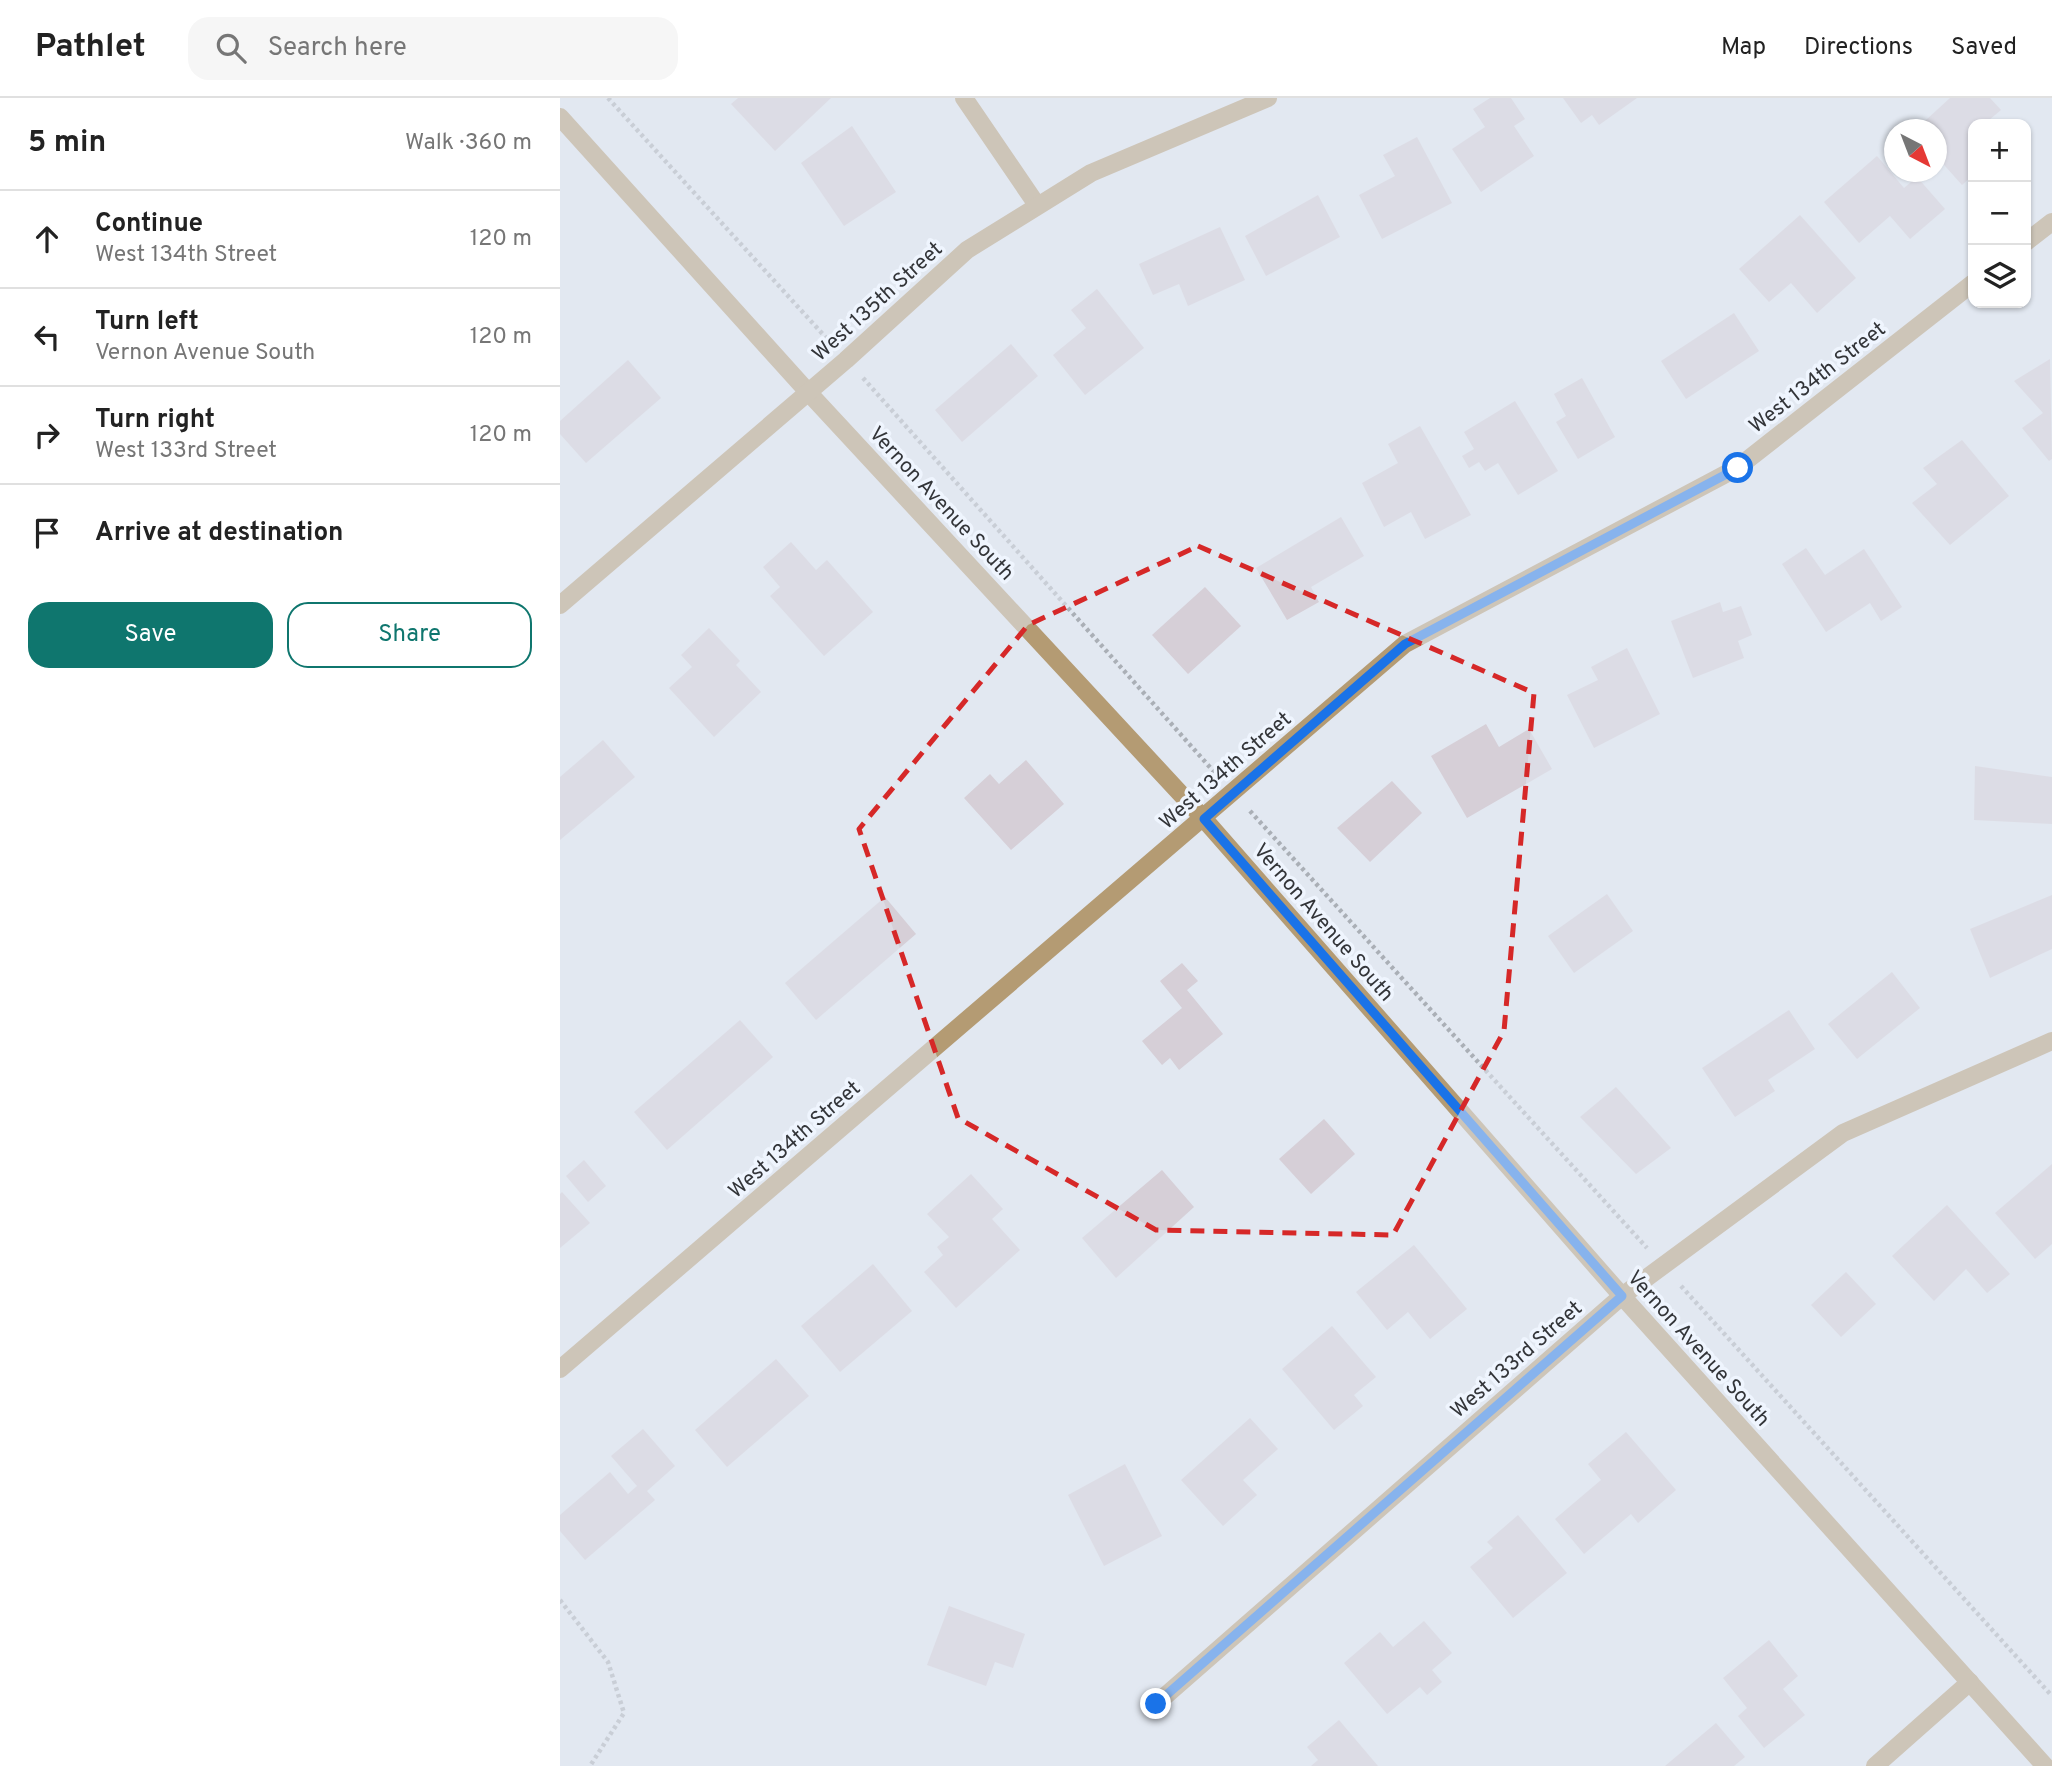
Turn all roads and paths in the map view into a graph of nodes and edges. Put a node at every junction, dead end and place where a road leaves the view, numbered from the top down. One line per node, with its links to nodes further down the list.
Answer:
1 (608, 98): 9 (path)
2 (964, 98): 5 (street)
3 (1268, 98): 5 (street, West 135th Street)
4 (560, 117): 10 (street, Vernon Avenue South)
5 (1037, 205): 9 (street, West 135th Street)
6 (2052, 222): 7 (street)
7 (2031, 238)
8 (1968, 287): 12 (street, West 134th Street)
9 (846, 360): 10 (street, West 135th Street); 12 (path)
10 (808, 392): 11 (street, West 135th Street); 13 (street, Vernon Avenue South)
11 (560, 605)
12 (1233, 793): 13 (street, West 134th Street); 15 (path)
13 (1204, 819): 16 (street, Vernon Avenue South); 17 (street, West 134th Street)
14 (2052, 1041): 15 (street, West 133rd Street)
15 (1663, 1266): 16 (street, West 133rd Street); 20 (path)
16 (1622, 1296): 19 (street, Vernon Avenue South); 21 (street, West 133rd Street)
17 (560, 1369)
18 (560, 1600): 22 (path)
19 (1970, 1682): 23 (street); 24 (street, Vernon Avenue South)
20 (2052, 1696)
21 (1156, 1704)
22 (590, 1766)
23 (1875, 1766)
24 (2045, 1766)

